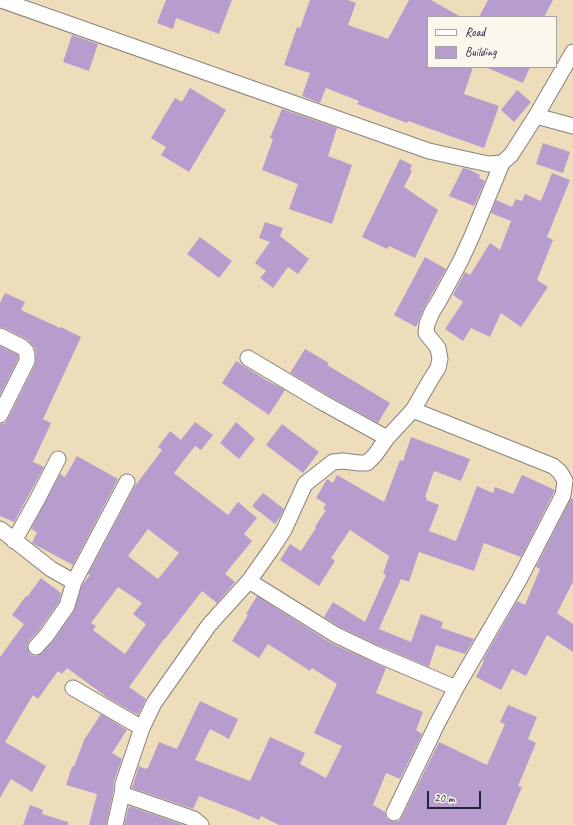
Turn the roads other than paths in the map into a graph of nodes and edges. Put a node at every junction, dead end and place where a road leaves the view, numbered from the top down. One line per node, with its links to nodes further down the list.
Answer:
1 (0, 0): 5 (street)
2 (573, 52): 3 (street)
3 (536, 116): 4 (street); 5 (street)
4 (573, 126)
5 (502, 163): 8 (street)
6 (0, 336): 9 (street)
7 (248, 358): 10 (street)
8 (413, 410): 10 (street); 19 (street)
9 (0, 415)
10 (387, 438): 15 (street)
11 (58, 459): 14 (street)
12 (127, 482): 16 (street)
13 (0, 529): 14 (street)
14 (14, 541): 16 (street)
15 (249, 580): 19 (street); 20 (street)
16 (74, 582): 17 (street)
17 (36, 647)
18 (73, 688): 20 (street)
19 (456, 688): 22 (street)
20 (142, 728): 21 (street)
21 (122, 794): 23 (street); 24 (street)
22 (394, 813)
23 (115, 825)
24 (201, 825)

